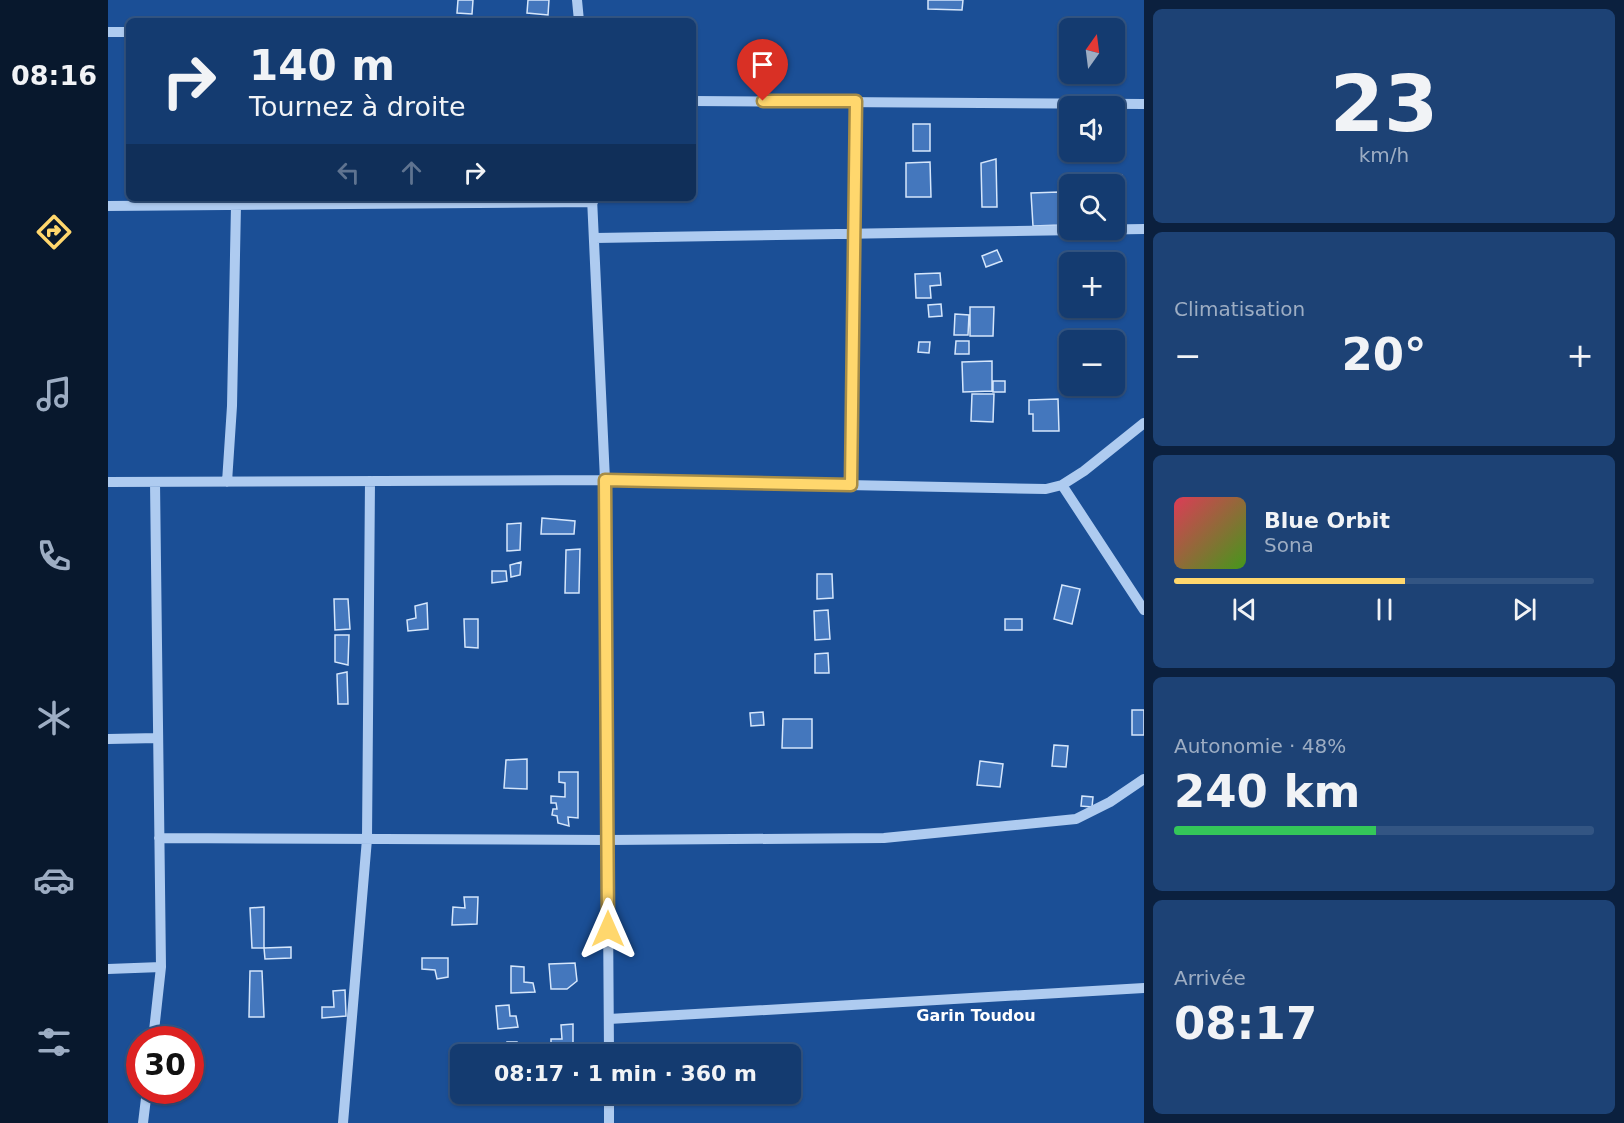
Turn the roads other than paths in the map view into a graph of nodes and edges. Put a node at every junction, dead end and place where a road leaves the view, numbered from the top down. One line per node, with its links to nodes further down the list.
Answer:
1 (577, 0): 2 (street)
2 (579, 18)
3 (108, 32): 4 (street)
4 (126, 32)
5 (696, 101): 6 (street)
6 (856, 101): 7 (street); 13 (street)
7 (1144, 104)
8 (521, 201): 10 (street)
9 (592, 201): 14 (street)
10 (237, 205): 11 (street); 20 (street)
11 (108, 206)
12 (1144, 230): 13 (street)
13 (855, 234): 14 (street); 21 (street)
14 (595, 238): 16 (street)
15 (1144, 423): 22 (street)
16 (605, 480): 17 (street); 21 (street); 29 (street)
17 (369, 481): 20 (street); 28 (street)
18 (108, 482): 19 (street)
19 (155, 482): 20 (street); 25 (street)
20 (226, 482)
21 (851, 485): 22 (street)
22 (1062, 485): 23 (street)
23 (1144, 610)
24 (108, 738): 25 (street)
25 (158, 738): 27 (street)
26 (1144, 779): 29 (street)
27 (159, 838): 28 (street); 30 (street)
28 (367, 839): 29 (street); 39 (street)
29 (608, 840): 33 (street)
30 (161, 967): 31 (street); 34 (street)
31 (108, 969)
32 (1144, 988): 33 (street)
33 (609, 1019): 35 (street)
34 (155, 1026)
35 (609, 1044)
36 (145, 1104): 38 (street)
37 (609, 1104): 40 (street)
38 (143, 1123)
39 (343, 1123)
40 (609, 1123)

